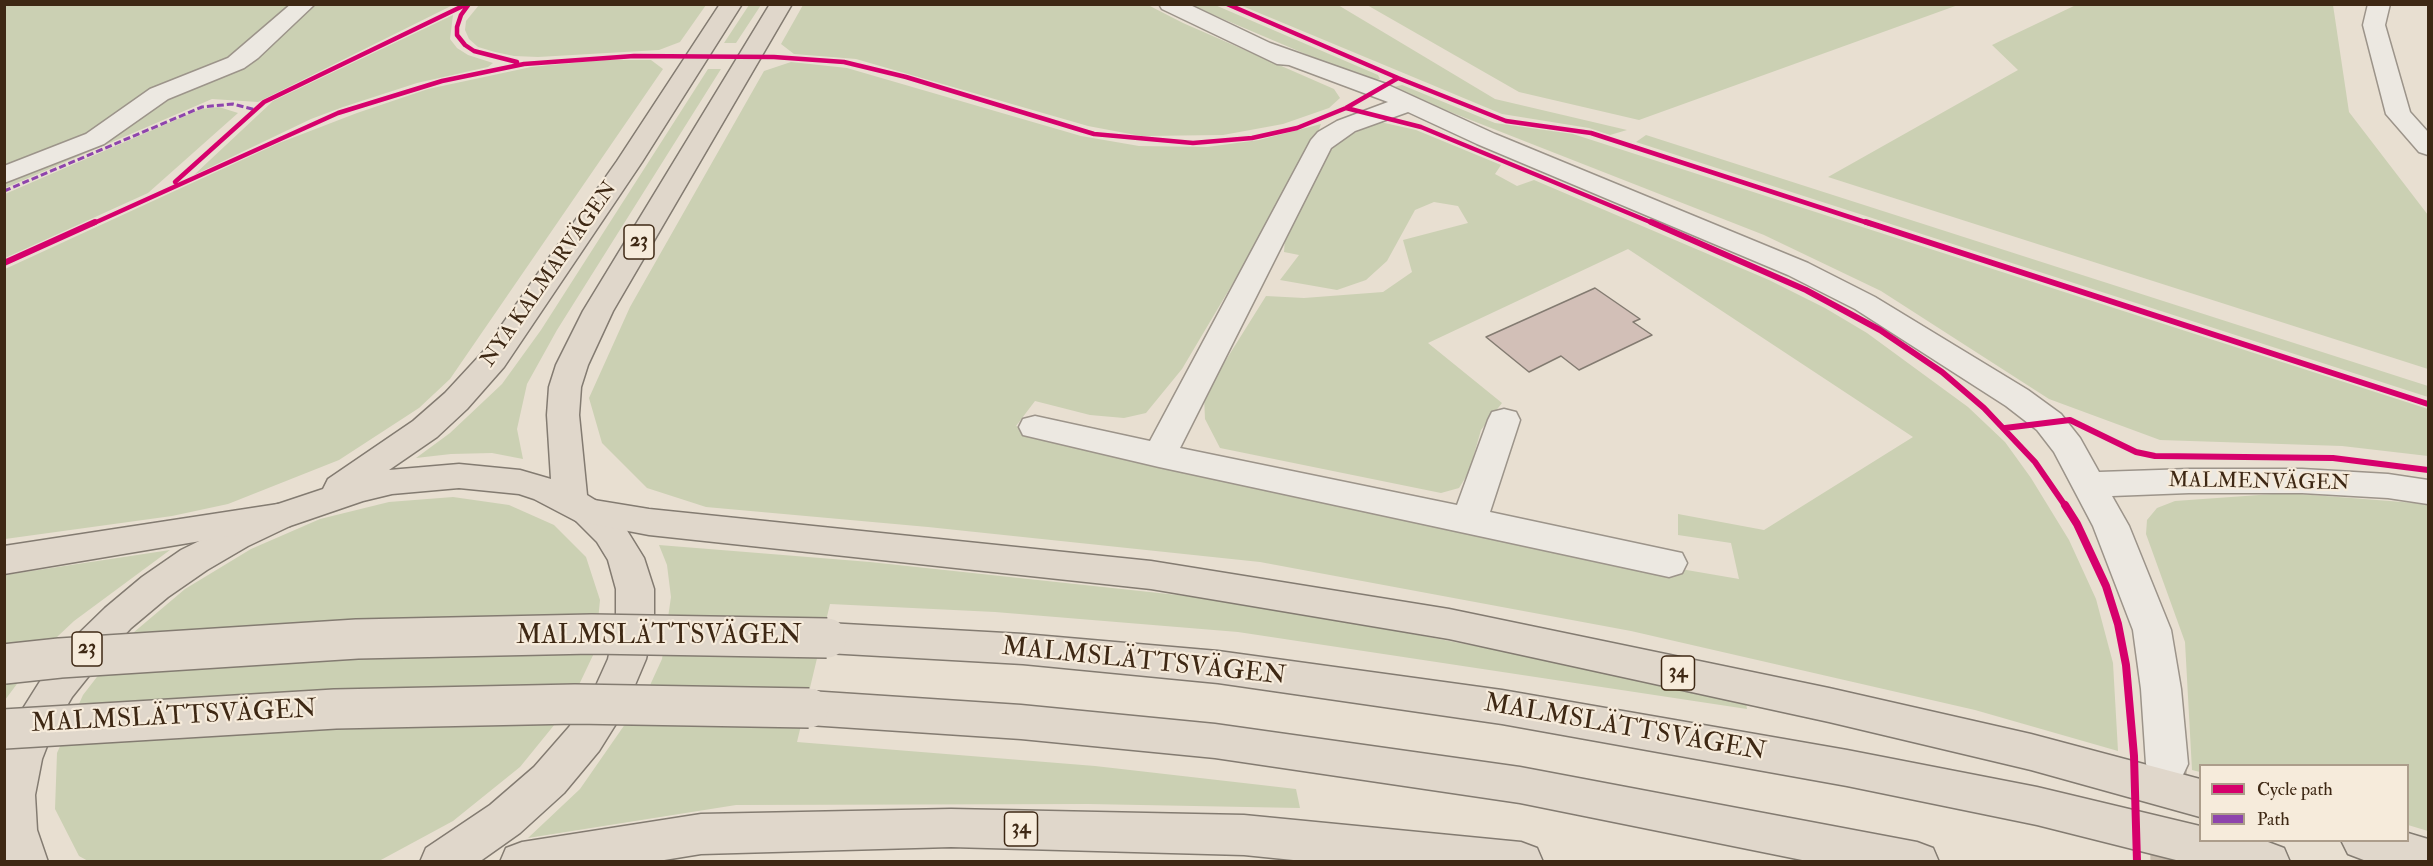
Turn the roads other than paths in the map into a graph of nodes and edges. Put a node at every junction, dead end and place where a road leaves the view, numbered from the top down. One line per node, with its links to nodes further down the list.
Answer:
1 (304, 4): 8 (street)
2 (731, 4): 14 (main road, NYA KALMARVÄGEN / 23)
3 (781, 4): 15 (main road, 23)
4 (1170, 4): 6 (street)
5 (2379, 4): 7 (street)
6 (1401, 106): 11 (street); 12 (street)
7 (2428, 147)
8 (4, 175)
9 (1504, 420): 17 (street)
10 (1035, 427): 11 (street)
11 (1159, 455): 17 (street)
12 (2088, 485): 13 (street, MALMENVÄGEN); 22 (street)
13 (2428, 492)
14 (321, 501): 15 (main road, NYA KALMARVÄGEN / 23); 16 (main road, NYA KALMARVÄGEN / 23)
15 (579, 506): 23 (main road, 34); 27 (main road, NYA KALMARVÄGEN / 23)
16 (278, 516): 18 (main road); 26 (main road, NYA KALMARVÄGEN / 23)
17 (1469, 521): 19 (street)
18 (4, 560)
19 (1669, 564)
20 (4, 664): 31 (main road, MALMSLÄTTSVÄGEN, bridge)
21 (4, 729): 30 (main road, MALMSLÄTTSVÄGEN, bridge)
22 (2167, 764)
23 (2199, 798)
24 (2370, 842): 25 (main road)
25 (2428, 859)
26 (26, 861)
27 (442, 861)
28 (522, 861): 29 (main road, 34)
29 (1521, 861)
30 (1917, 861)
31 (2268, 861)

